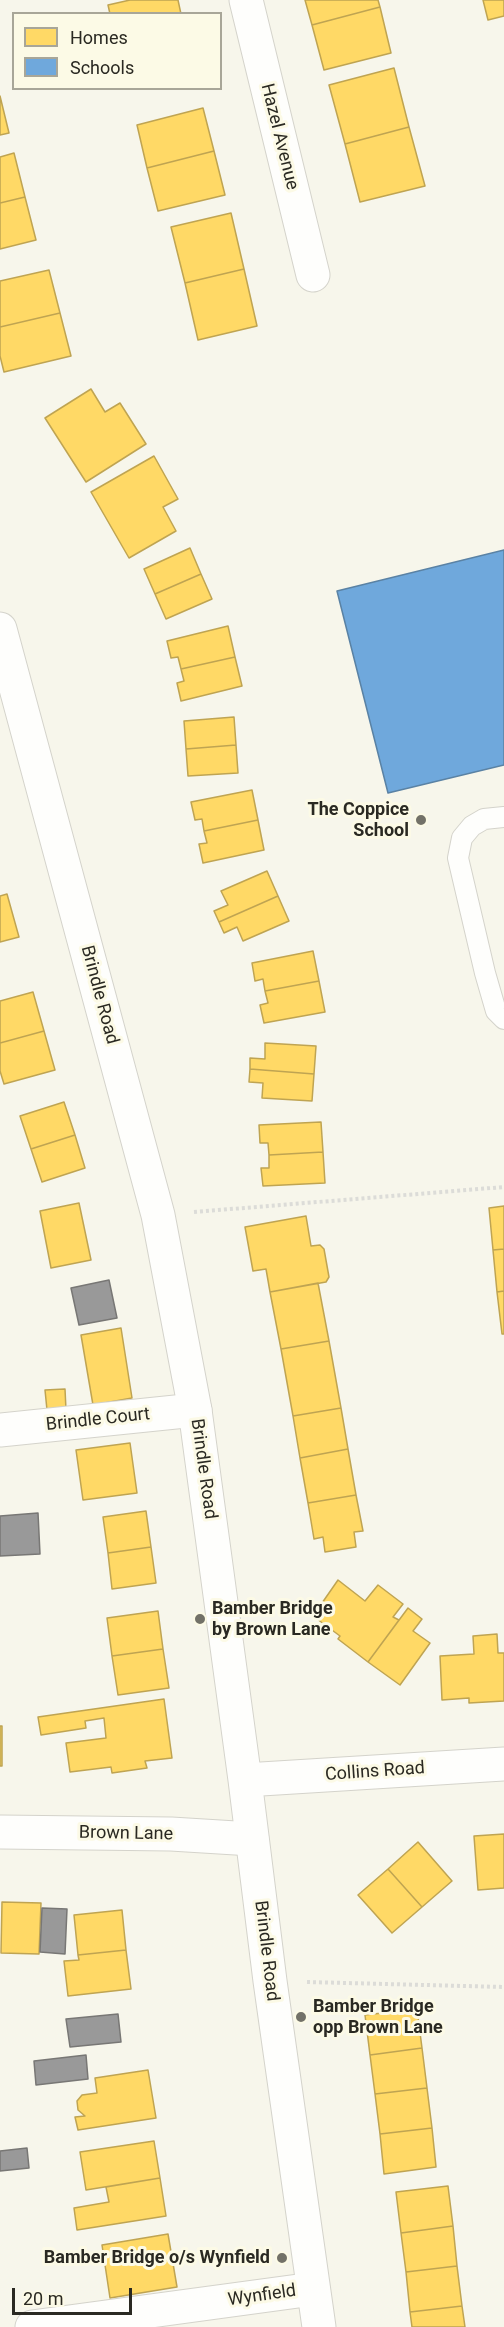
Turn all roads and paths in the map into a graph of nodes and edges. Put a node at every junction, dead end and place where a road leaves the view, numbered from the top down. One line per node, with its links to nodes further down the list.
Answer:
1 (246, 0): 2 (street, Hazel Avenue)
2 (313, 275)
3 (0, 629): 7 (street, Brindle Road)
4 (504, 817): 5 (lane)
5 (504, 1019)
6 (504, 1187): 7 (path)
7 (158, 1215): 8 (street, Brindle Road)
8 (195, 1410): 9 (street, Brindle Court); 11 (street, Brindle Road)
9 (0, 1430)
10 (504, 1764): 11 (street, Collins Road)
11 (245, 1780): 13 (street, Brindle Road)
12 (0, 1832): 13 (street, Brown Lane)
13 (252, 1839): 14 (street, Brindle Road)
14 (270, 1981): 15 (path); 16 (street, Brindle Road)
15 (504, 1987)
16 (313, 2289): 17 (street, Wynfield); 18 (street, Brindle Road)
17 (32, 2327)
18 (319, 2327)

